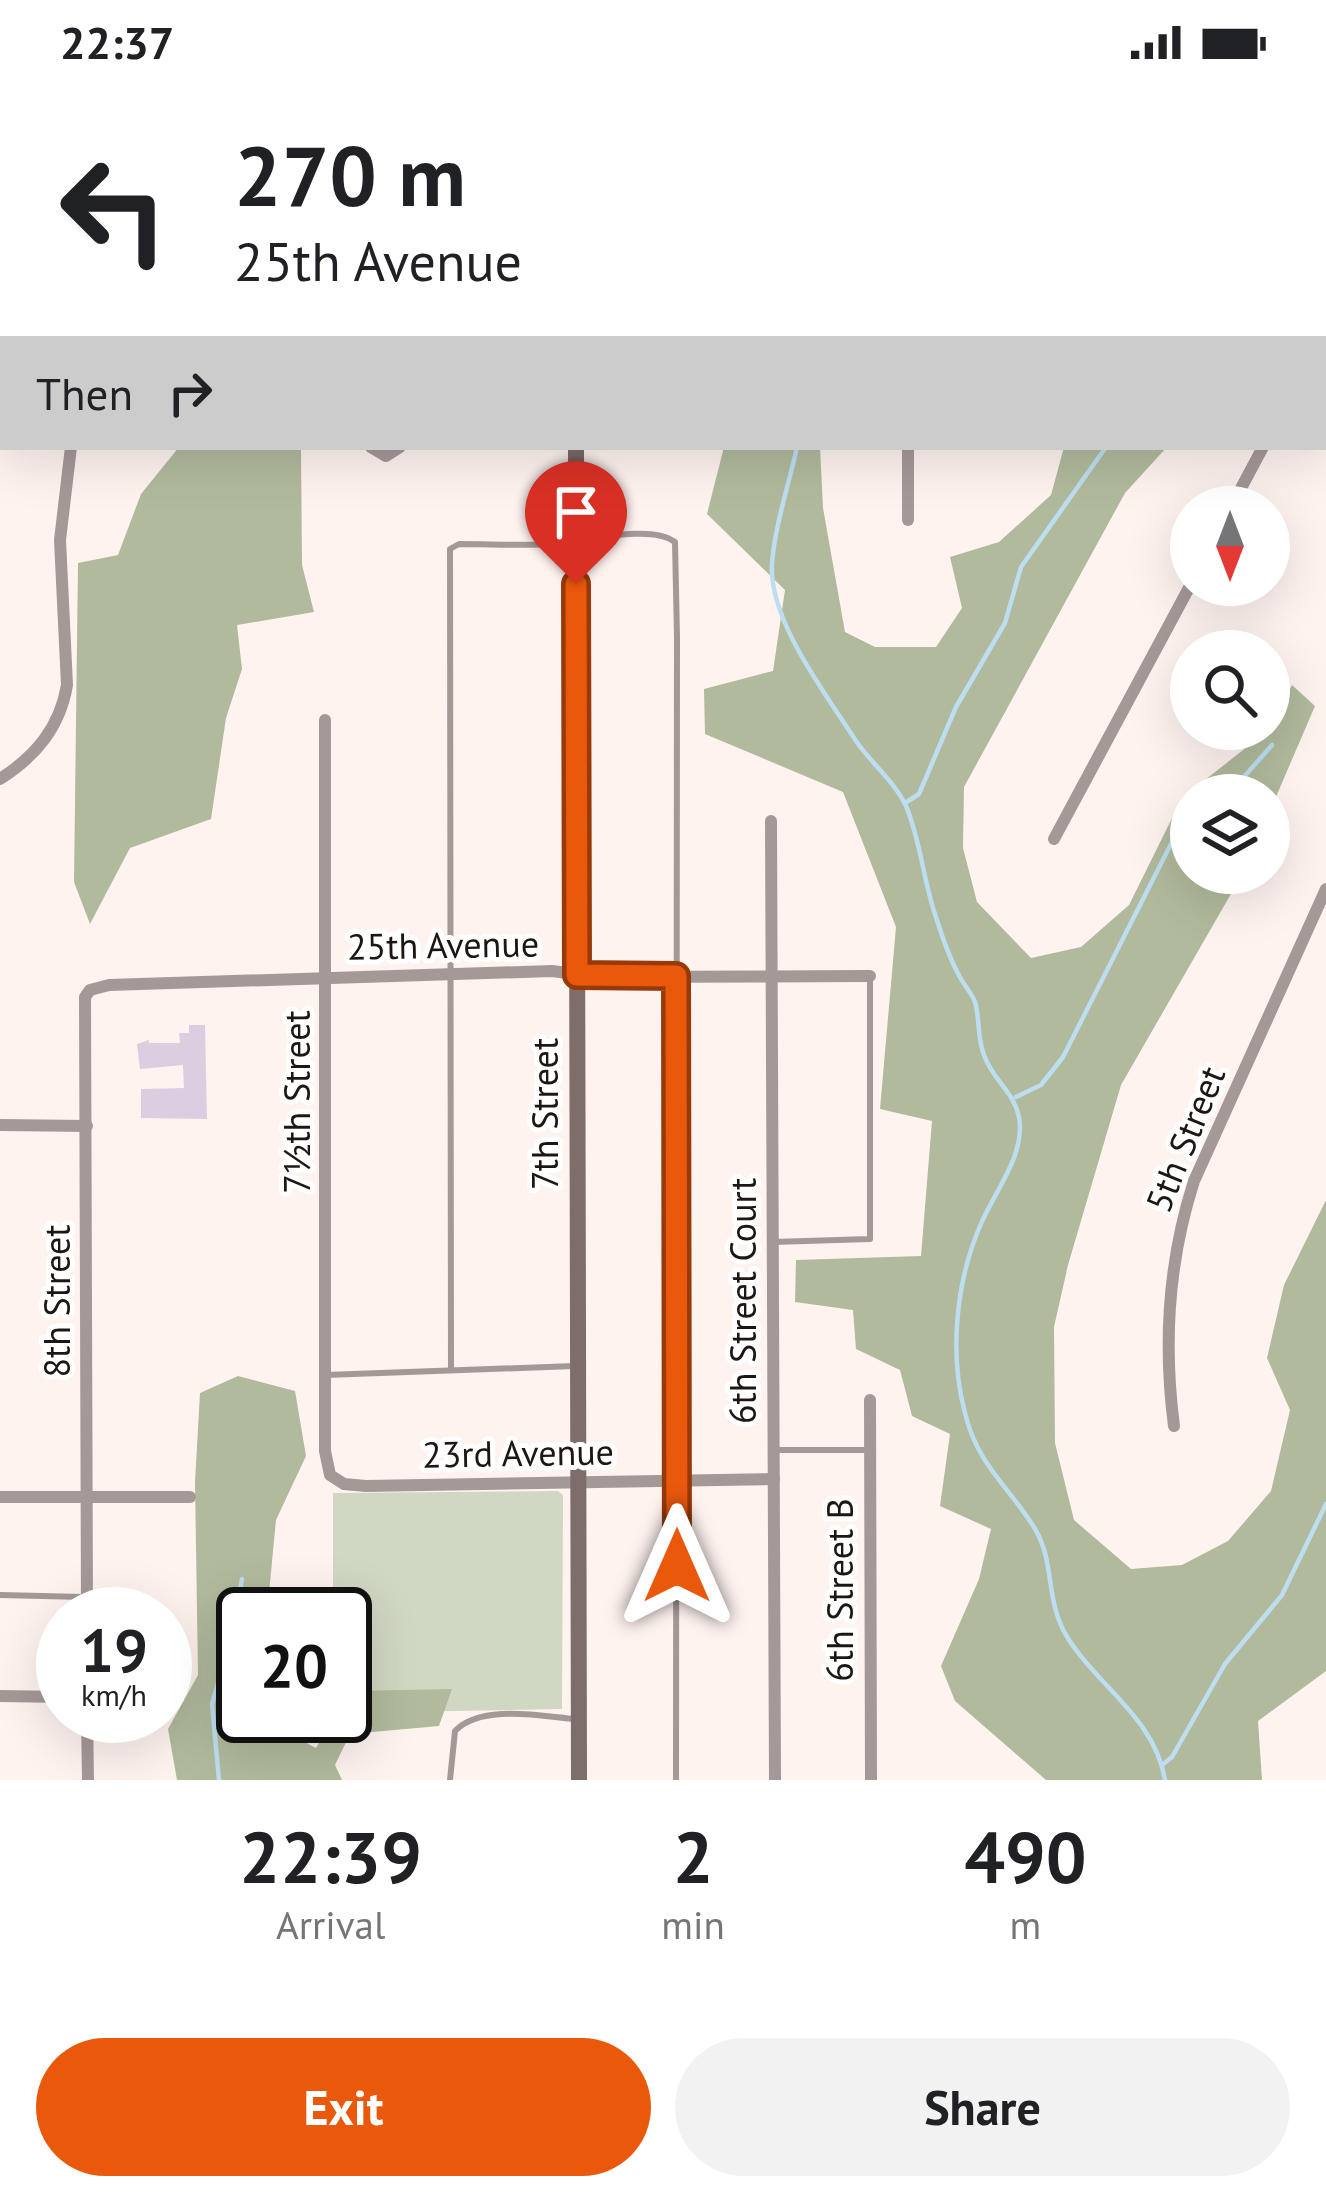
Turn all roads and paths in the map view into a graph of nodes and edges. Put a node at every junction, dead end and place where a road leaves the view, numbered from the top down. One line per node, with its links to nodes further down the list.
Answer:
1 (71, 450): 10 (street)
2 (576, 450): 7 (main road, 7th Street)
3 (908, 450): 6 (street)
4 (1261, 450): 5 (street)
5 (1242, 486)
6 (908, 520)
7 (576, 541): 14 (lane); 15 (main road, 7th Street); 17 (lane)
8 (1179, 606): 12 (street)
9 (325, 720): 19 (street, 7½th Street)
10 (0, 779)
11 (772, 821): 16 (street, 6th Street Court)
12 (1054, 839)
13 (1326, 889): 28 (street, 5th Street)
14 (450, 974): 15 (street, 25th Avenue); 19 (street, 25th Avenue); 25 (lane)
15 (577, 975): 17 (street, 25th Avenue); 24 (main road, 7th Street)
16 (772, 975): 17 (street, 25th Avenue); 18 (street, 25th Avenue); 23 (street, 6th Street Court)
17 (676, 976): 33 (lane)
18 (870, 976): 23 (lane)
19 (328, 978): 20 (street, 25th Avenue); 26 (street, 7½th Street)
20 (90, 990): 22 (street, 8th Street)
21 (0, 1124): 22 (street)
22 (87, 1126): 37 (street, 8th Street)
23 (773, 1241): 29 (street, 6th Street Court)
24 (579, 1365): 25 (lane); 32 (main road, 7th Street)
25 (451, 1369): 26 (lane)
26 (326, 1375): 34 (street, 7½th Street)
27 (870, 1400): 30 (street, 6th Street B)
28 (1174, 1426)
29 (773, 1450): 30 (lane); 31 (street, 6th Street Court)
30 (869, 1450): 50 (street, 6th Street B)
31 (774, 1479): 33 (street, 23rd Avenue); 49 (street, 6th Street Court)
32 (578, 1480): 33 (street, 23rd Avenue); 34 (street, 23rd Avenue); 43 (main road, 7th Street)
33 (677, 1480): 48 (lane)
34 (335, 1481)
35 (0, 1497): 37 (street)
36 (190, 1497): 37 (street)
37 (87, 1498): 38 (street, 8th Street)
38 (87, 1587)
39 (0, 1595): 40 (lane)
40 (36, 1596)
41 (0, 1696): 42 (street)
42 (36, 1697)
43 (579, 1720): 46 (lane); 47 (main road, 7th Street)
44 (87, 1743): 45 (street)
45 (88, 1780)
46 (450, 1780)
47 (579, 1780)
48 (676, 1780)
49 (775, 1780)
50 (871, 1780)

